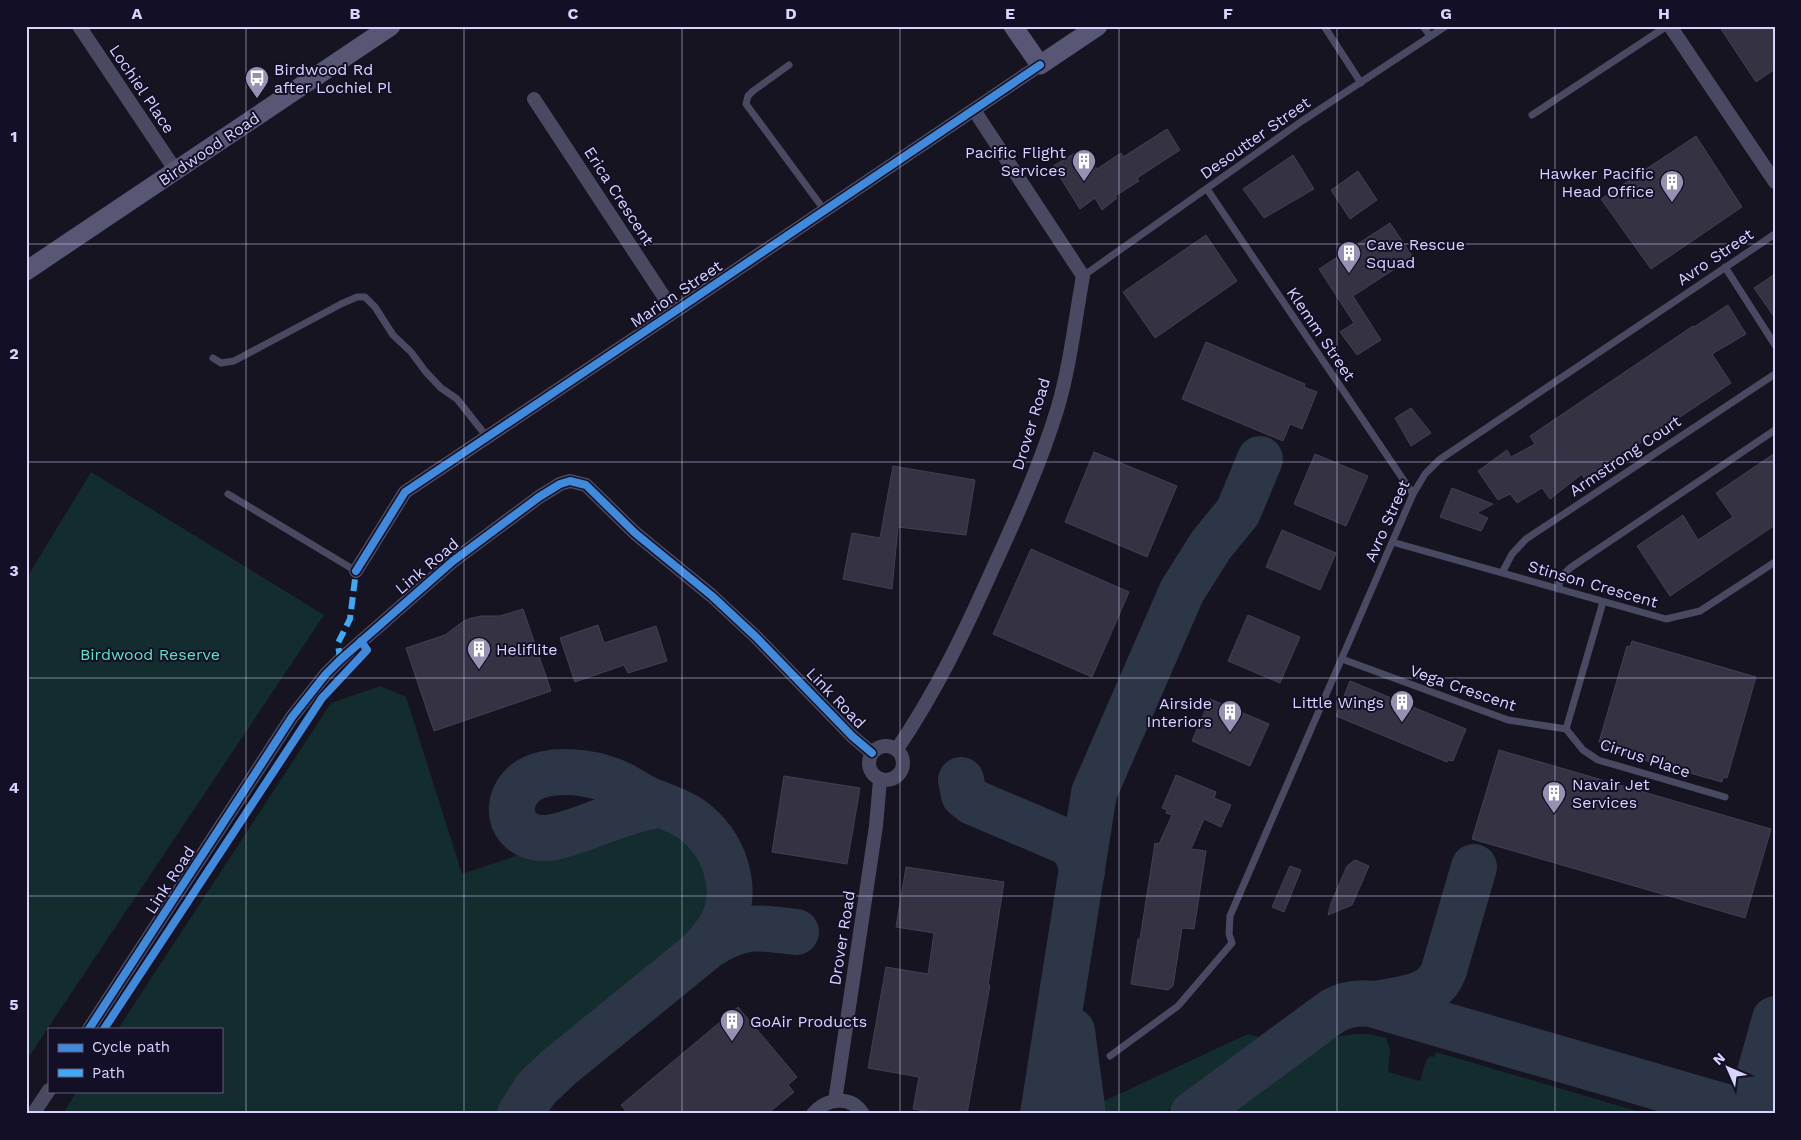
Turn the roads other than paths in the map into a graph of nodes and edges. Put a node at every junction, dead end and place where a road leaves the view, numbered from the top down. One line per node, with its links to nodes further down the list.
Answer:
1 (79, 26): 16 (street, Lochiel Place)
2 (391, 26): 16 (main road, Birdwood Road)
3 (1013, 26): 10 (main road)
4 (1098, 26): 10 (main road, Marion Street)
5 (1324, 26): 12 (lane)
6 (1424, 26): 9 (lane)
7 (1446, 26): 9 (lane, Desoutter Street)
8 (1668, 26): 15 (lane); 17 (street)
9 (1430, 36): 12 (lane, Desoutter Street)
10 (1040, 65): 14 (street, Marion Street)
11 (789, 66): 19 (lane)
12 (1361, 83): 18 (lane, Desoutter Street)
13 (534, 99): 24 (street, Erica Crescent)
14 (974, 110): 19 (street, Marion Street); 23 (street)
15 (1532, 115)
16 (176, 171): 22 (main road, Birdwood Road)
17 (1775, 182)
18 (1207, 189): 23 (lane, Desoutter Street); 31 (lane, Klemm Street)
19 (825, 211): 24 (street, Marion Street)
20 (1775, 234): 21 (lane, Avro Street)
21 (1725, 267): 25 (lane); 31 (lane, Avro Street)
22 (26, 271)
23 (1083, 276): 40 (street, Drover Road)
24 (674, 312): 29 (street, Marion Street)
25 (1775, 344)
26 (213, 358): 29 (lane)
27 (1775, 374): 35 (lane, Armstrong Court)
28 (1775, 430): 36 (lane)
29 (487, 437): 34 (street, Marion Street)
30 (228, 494): 34 (lane)
31 (1413, 494): 32 (lane, Avro Street)
32 (1392, 542): 35 (lane, Stinson Crescent); 38 (lane, Avro Street)
33 (1775, 562): 37 (lane, Stinson Crescent)
34 (356, 571)
35 (1502, 573): 36 (lane, Stinson Crescent)
36 (1558, 589): 37 (lane, Stinson Crescent)
37 (1603, 602): 39 (lane)
38 (1342, 659): 39 (lane, Vega Crescent); 45 (lane, Avro Street)
39 (1566, 730): 43 (lane, Cirrus Place)
40 (897, 749): 41 (street); 42 (street)
41 (872, 752): 42 (street); 44 (street, Link Road)
42 (880, 780): 47 (street, Drover Road)
43 (1725, 797)
44 (90, 1028)
45 (1110, 1056)
46 (48, 1092): 48 (street)
47 (835, 1101): 49 (street); 50 (street)
48 (33, 1114)
49 (813, 1114)
50 (863, 1114)

